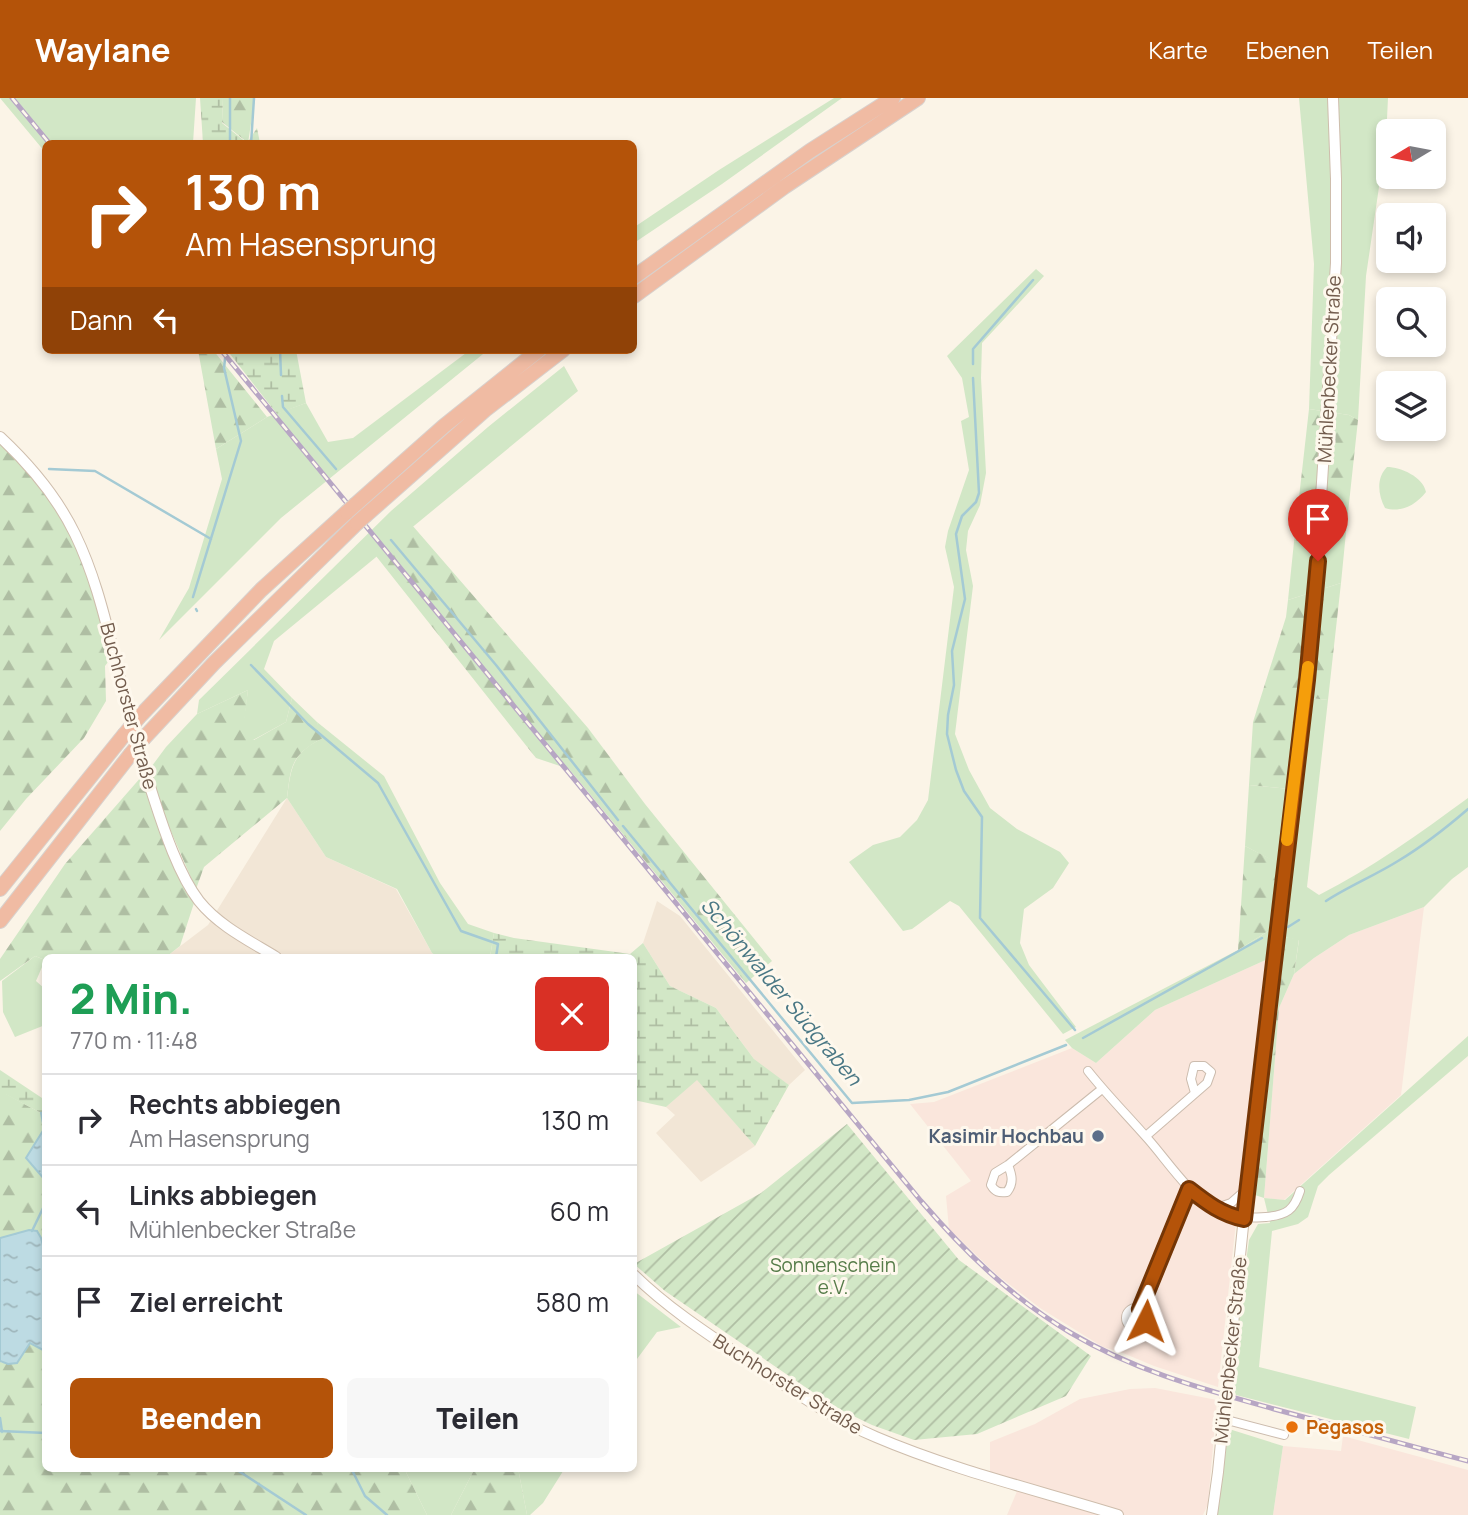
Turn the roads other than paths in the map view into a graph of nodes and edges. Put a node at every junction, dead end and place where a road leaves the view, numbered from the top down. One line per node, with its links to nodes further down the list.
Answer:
1 (893, 98): 4 (highway)
2 (918, 98): 5 (highway)
3 (1333, 98): 19 (main road, Mühlenbecker Straße)
4 (637, 274)
5 (637, 294)
6 (533, 354): 9 (highway)
7 (558, 354): 9 (highway)
8 (0, 437): 12 (main road, Buchhorster Straße)
9 (356, 513): 10 (highway, bridge); 11 (highway, bridge)
10 (0, 889)
11 (0, 921)
12 (271, 954)
13 (1088, 1070): 14 (street)
14 (1102, 1088): 16 (street); 17 (street)
15 (1195, 1093): 16 (street)
16 (1146, 1136): 18 (street)
17 (1009, 1166)
18 (1189, 1189): 21 (street); 24 (street)
19 (1247, 1189): 21 (street); 22 (main road, Mühlenbecker Straße)
20 (1300, 1191): 22 (street)
21 (1214, 1209): 22 (street)
22 (1244, 1219): 25 (main road, Mühlenbecker Straße)
23 (637, 1279): 27 (main road, Buchhorster Straße)
24 (1140, 1309)
25 (1223, 1419): 26 (street); 28 (main road, Mühlenbecker Straße)
26 (1284, 1435)
27 (1118, 1515)
28 (1212, 1515)

